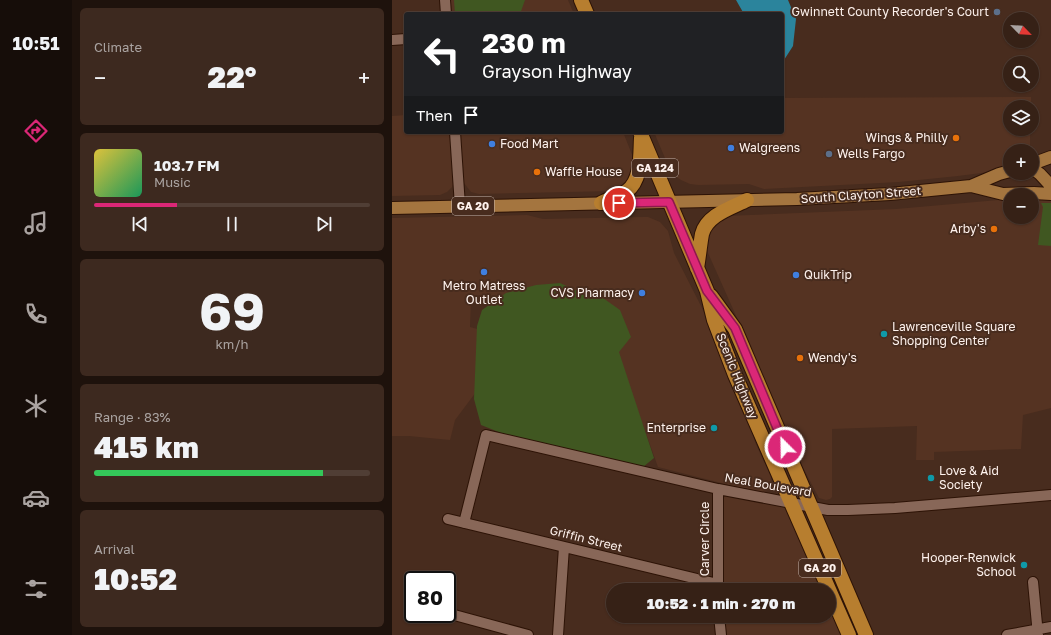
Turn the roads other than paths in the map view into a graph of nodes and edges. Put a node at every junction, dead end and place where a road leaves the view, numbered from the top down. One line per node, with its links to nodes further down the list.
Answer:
1 (445, 0): 3 (street)
2 (581, 0): 4 (highway)
3 (446, 12)
4 (587, 12)
5 (404, 39): 6 (street)
6 (392, 40)
7 (455, 134): 19 (street)
8 (641, 134): 17 (highway, Scenic Highway / GA 124); 18 (highway)
9 (1051, 157): 10 (main road)
10 (1039, 161)
11 (1003, 173): 13 (main road)
12 (1039, 173): 14 (main road)
13 (971, 186): 15 (main road, South Clayton Street); 16 (main road, South Clayton Street)
14 (1051, 186)
15 (1051, 194)
16 (747, 200): 17 (main road, South Clayton Street); 21 (highway)
17 (669, 202): 18 (main road, GA 20); 21 (highway, Scenic Highway / GA 20)
18 (601, 203): 19 (main road, GA 20)
19 (460, 206): 20 (main road, GA 20)
20 (392, 208)
21 (697, 268): 22 (highway, Scenic Highway / GA 20)
22 (707, 291): 25 (highway, Scenic Highway / GA 20); 26 (highway, Scenic Highway / GA 20)
23 (718, 489): 25 (street, Neal Boulevard); 28 (street, Neal Boulevard); 32 (street, Carver Circle)
24 (1051, 495): 26 (street, Neal Boulevard)
25 (791, 502): 26 (street, Neal Boulevard); 40 (highway, Scenic Highway / GA 20)
26 (810, 506): 41 (highway, Scenic Highway / GA 20)
27 (448, 519): 28 (street, Griffin Street)
28 (464, 523): 29 (street, Griffin Street)
29 (564, 547): 31 (street, Griffin Street); 38 (street)
30 (1033, 582): 36 (street)
31 (703, 583)
32 (718, 583)
33 (456, 615): 37 (street)
34 (721, 623): 39 (street)
35 (1051, 627): 36 (street)
36 (1038, 632): 42 (street)
37 (528, 635)
38 (558, 635)
39 (722, 635)
40 (849, 635)
41 (866, 635)
42 (1007, 635)

